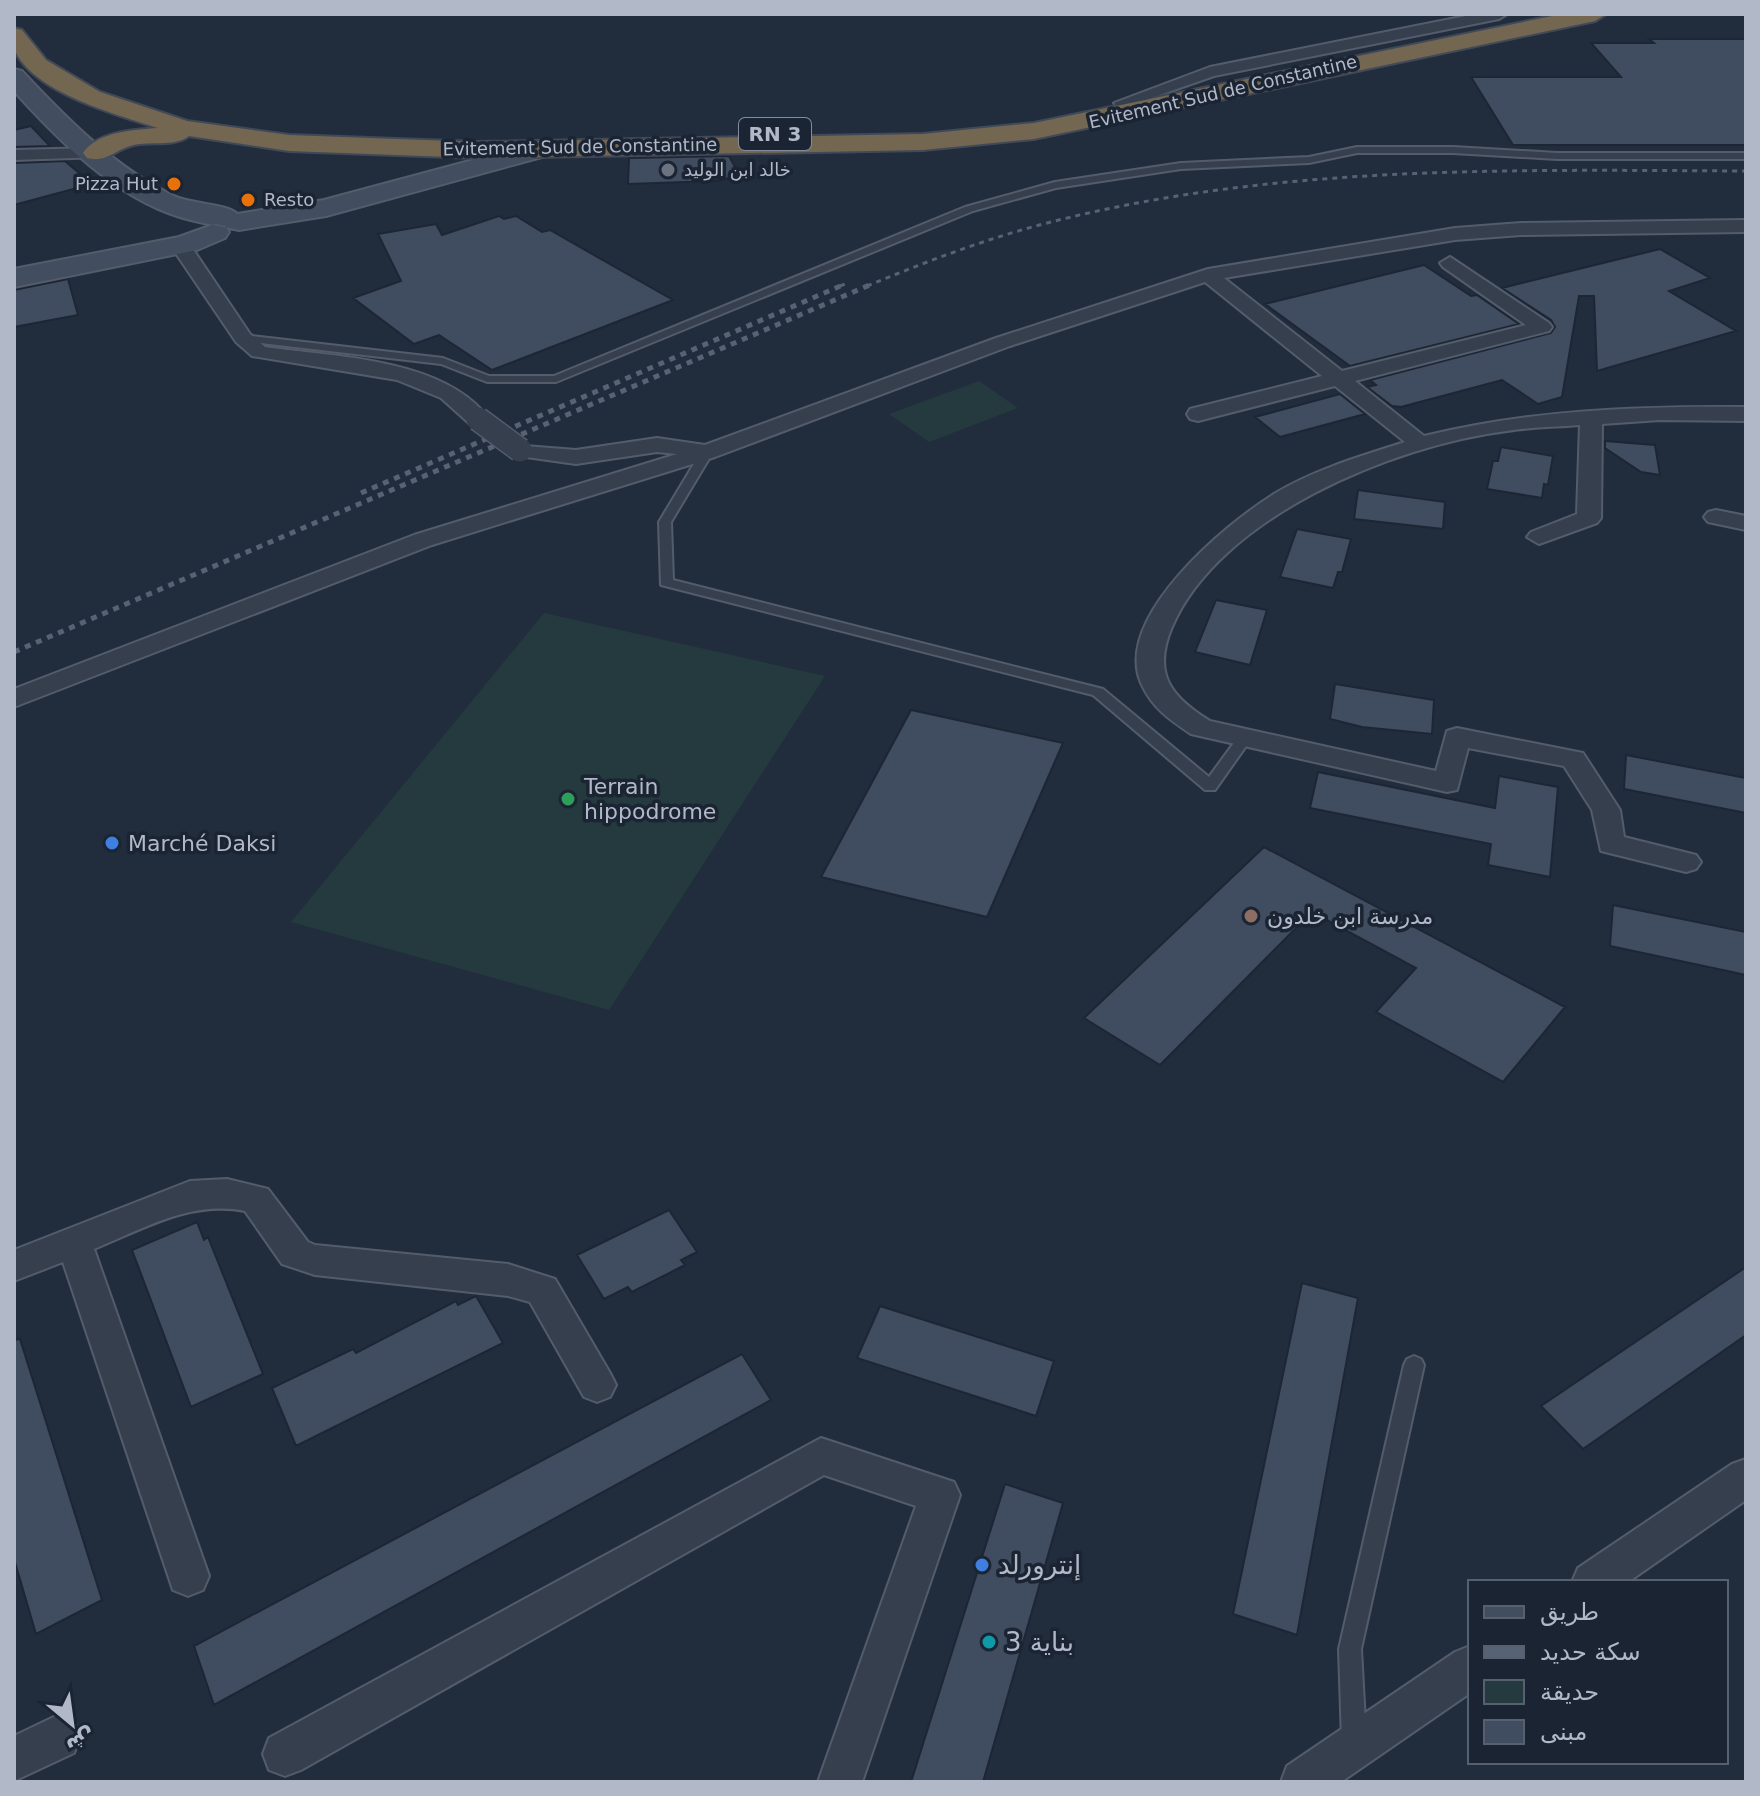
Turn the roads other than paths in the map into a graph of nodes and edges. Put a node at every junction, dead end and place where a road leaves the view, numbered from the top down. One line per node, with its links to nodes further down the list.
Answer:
1 (1499, 14): 6 (street)
2 (1548, 14): 6 (highway, Evitement Sud de Constantine / RN 3)
3 (1595, 14): 8 (highway, Evitement Sud de Constantine / RN 3)
4 (26, 31): 6 (highway, Evitement Sud de Constantine / RN 3); 7 (highway, Evitement Sud de Constantine / RN 3)
5 (14, 76): 9 (main road)
6 (1122, 103)
7 (218, 135): 8 (highway, Evitement Sud de Constantine / RN 3); 9 (highway)
8 (544, 149): 12 (main road)
9 (96, 153): 10 (street); 12 (main road)
10 (14, 155)
11 (1746, 156): 17 (lane)
12 (208, 226): 16 (main road); 17 (street)
13 (1746, 226): 15 (street)
14 (1450, 263): 18 (street)
15 (1208, 275): 18 (street); 23 (street)
16 (14, 278)
17 (243, 338): 23 (street, bridge)
18 (1338, 379): 19 (street); 22 (street)
19 (1198, 414)
20 (1746, 414): 21 (street)
21 (1591, 417): 22 (street); 26 (street)
22 (1421, 444): 28 (street)
23 (707, 452): 27 (street); 28 (lane)
24 (1716, 517): 25 (street)
25 (1746, 523)
26 (1539, 537)
27 (14, 699)
28 (1244, 739): 29 (street)
29 (1686, 862)
30 (74, 1242): 31 (street); 33 (street); 35 (street)
31 (14, 1266)
32 (1414, 1365): 39 (lane)
33 (597, 1385)
34 (1746, 1477): 36 (street)
35 (188, 1576)
36 (1596, 1580)
37 (1468, 1668): 39 (street)
38 (58, 1737): 41 (street)
39 (1354, 1747): 43 (street)
40 (285, 1754): 42 (street)
41 (14, 1759)
42 (840, 1782)
43 (1303, 1782)

